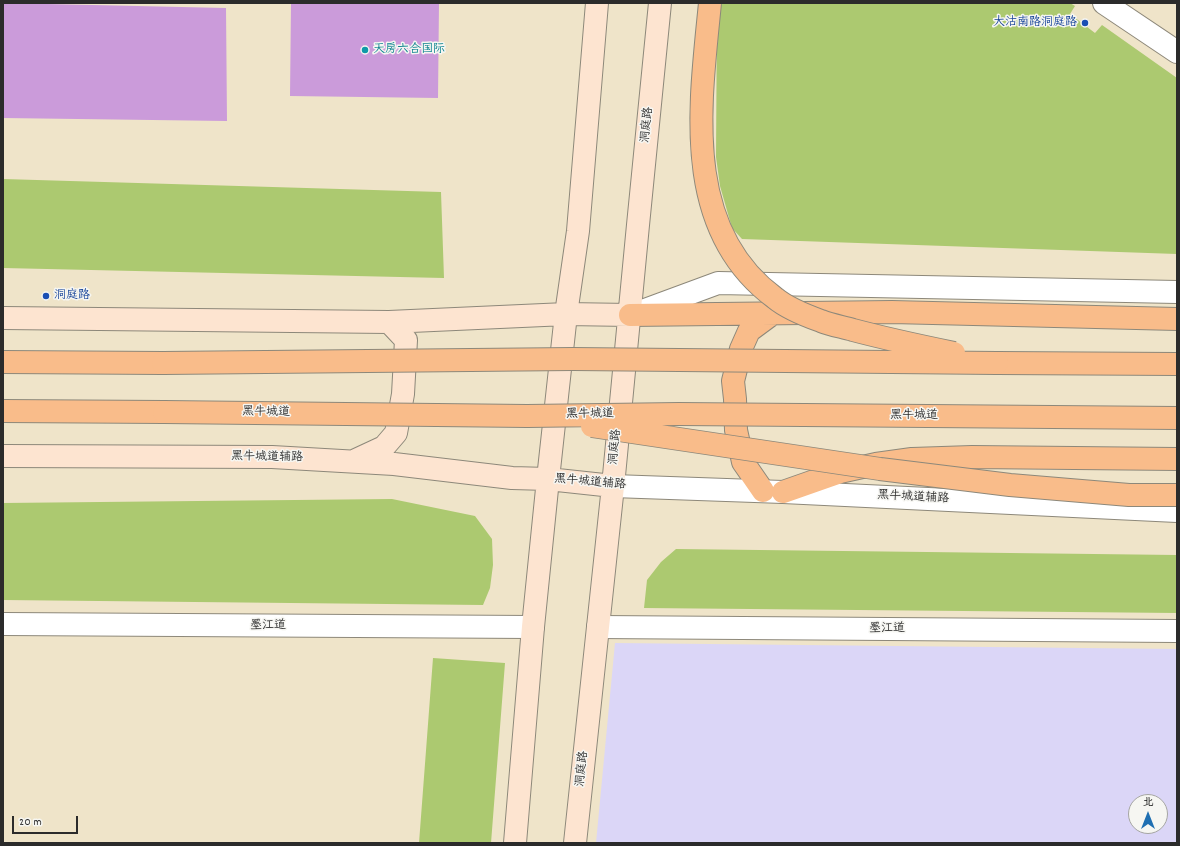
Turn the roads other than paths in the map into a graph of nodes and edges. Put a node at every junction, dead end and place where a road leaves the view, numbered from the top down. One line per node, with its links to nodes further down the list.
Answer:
1 (597, 3): 7 (main road)
2 (660, 3): 9 (main road, 洞庭路)
3 (710, 3): 14 (highway, bridge)
4 (1104, 3): 5 (street)
5 (1177, 52)
6 (1177, 292): 9 (street)
7 (566, 314): 9 (main road); 12 (main road); 22 (main road)
8 (772, 314): 9 (highway); 11 (highway); 24 (highway)
9 (630, 315): 23 (main road, 洞庭路)
10 (3, 318): 12 (main road)
11 (1177, 319)
12 (389, 322): 21 (main road)
13 (3, 362): 14 (highway, bridge)
14 (997, 362): 15 (highway)
15 (1177, 364)
16 (3, 411): 17 (highway, 黑牛城道, bridge)
17 (527, 416): 18 (highway, 黑牛城道, bridge); 25 (highway, bridge)
18 (1177, 418)
19 (3, 456): 21 (main road, 黑牛城道辅路)
20 (1177, 459): 24 (highway)
21 (353, 462): 22 (main road, 黑牛城道辅路)
22 (548, 479): 23 (main road, 黑牛城道辅路); 28 (main road)
23 (613, 486): 24 (street, 黑牛城道辅路); 29 (main road, 洞庭路)
24 (773, 491): 26 (street, 黑牛城道辅路)
25 (1177, 495)
26 (1177, 511)
27 (3, 624): 28 (street, 墨江道)
28 (533, 627): 31 (main road)
29 (598, 627): 30 (street, 墨江道); 32 (main road, 洞庭路)
30 (1177, 631)
31 (515, 843)
32 (575, 843)

